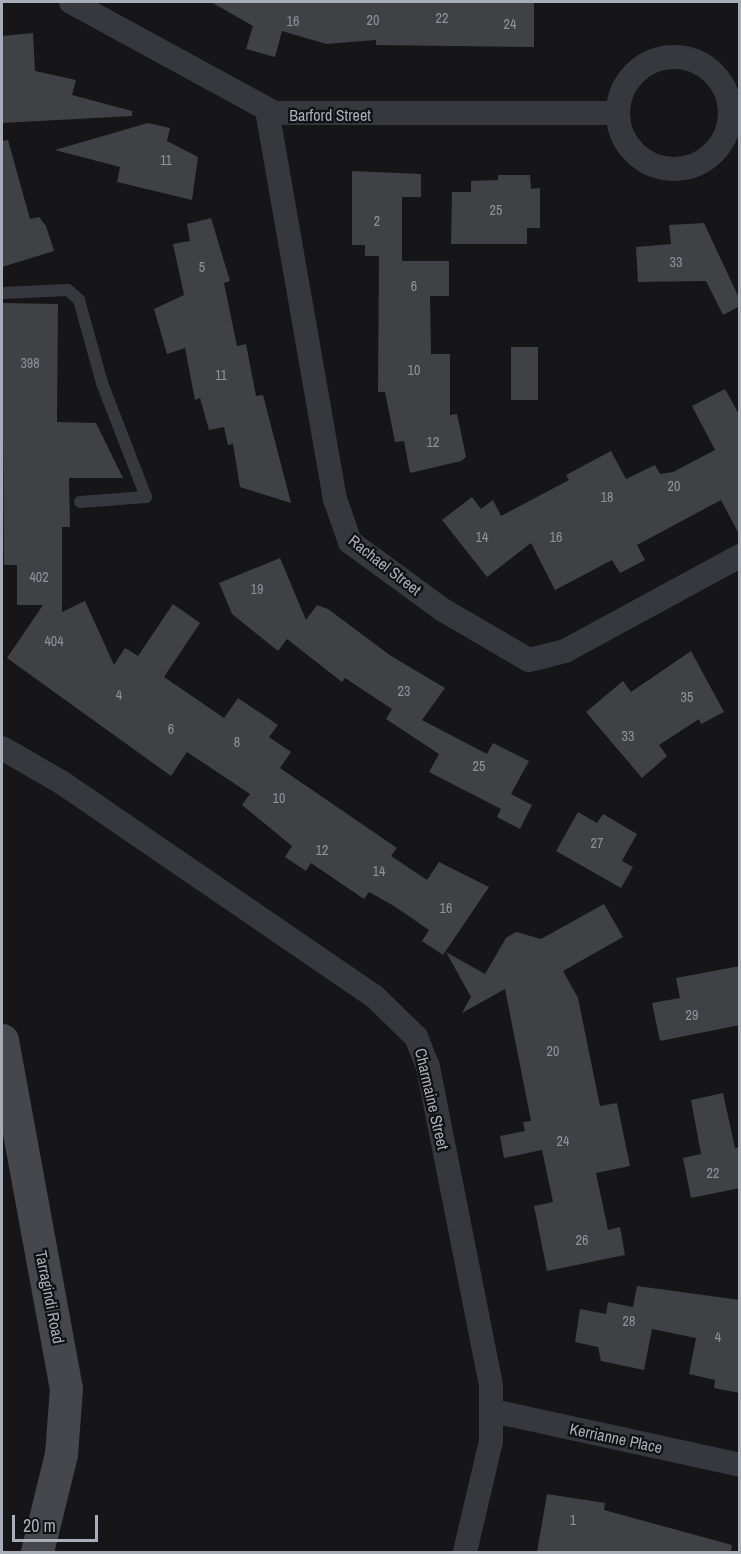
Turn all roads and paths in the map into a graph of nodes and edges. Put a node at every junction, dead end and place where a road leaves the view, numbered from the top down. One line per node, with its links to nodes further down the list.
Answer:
1 (71, 2): 2 (street, Barford Street)
2 (267, 110): 3 (street, Barford Street); 6 (street, Rachael Street)
3 (618, 113): 3 (street)
4 (2, 293): 5 (lane)
5 (80, 502)
6 (740, 556)
7 (2, 748): 9 (street, Charmaine Street)
8 (2, 1040): 11 (street, Tarragindi Road)
9 (493, 1411): 10 (street, Kerrianne Place); 12 (street, Charmaine Street)
10 (740, 1465)
11 (37, 1552)
12 (465, 1552)

